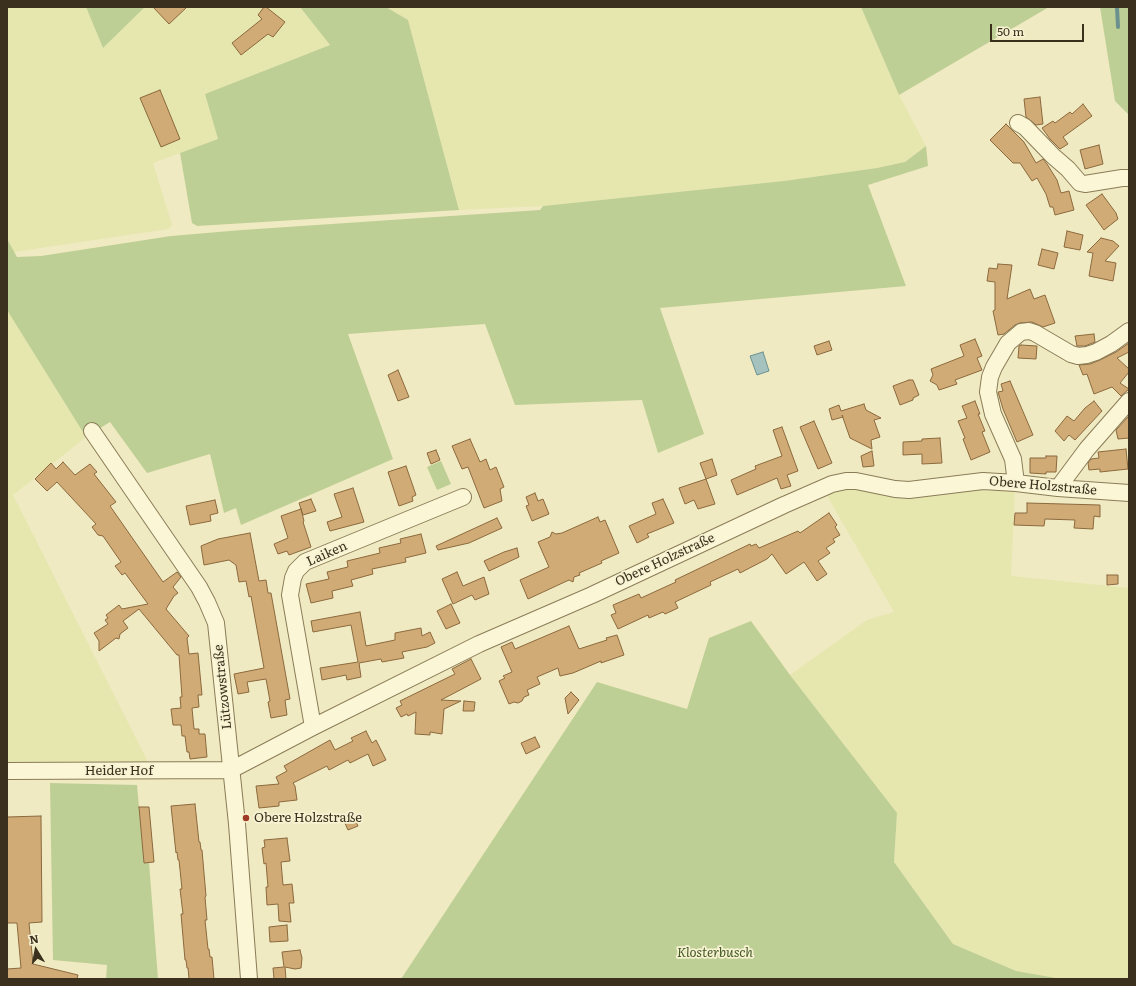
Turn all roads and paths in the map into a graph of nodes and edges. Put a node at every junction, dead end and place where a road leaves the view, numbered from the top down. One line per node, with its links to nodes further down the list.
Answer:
1 (1018, 123): 2 (street)
2 (1129, 178)
3 (1129, 331): 6 (street)
4 (1129, 401): 7 (street)
5 (92, 430): 11 (street, Lützowstraße)
6 (1016, 483): 7 (street, Obere Holzstraße); 10 (street, Obere Holzstraße)
7 (1058, 488): 8 (street, Obere Holzstraße)
8 (1129, 494)
9 (463, 497): 10 (street, Laiken)
10 (313, 727): 11 (street, Obere Holzstraße)
11 (231, 770): 12 (street, Heider Hof); 13 (street, Lützowstraße)
12 (7, 771)
13 (249, 979)

